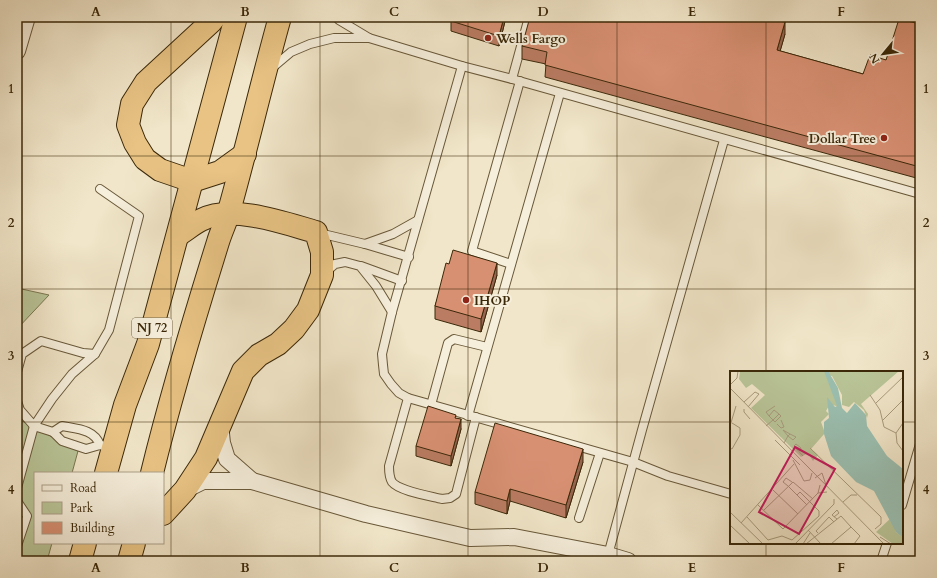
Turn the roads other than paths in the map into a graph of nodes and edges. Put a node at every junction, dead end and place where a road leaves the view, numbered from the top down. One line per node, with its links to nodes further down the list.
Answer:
1 (27, 17): 8 (street)
2 (215, 17): 15 (highway)
3 (236, 17): 15 (highway, NJ 72)
4 (280, 17): 10 (highway, NJ 72)
5 (336, 17): 7 (lane)
6 (530, 17): 11 (lane)
7 (369, 38): 9 (lane); 10 (lane)
8 (17, 51)
9 (462, 66): 11 (lane); 19 (lane)
10 (264, 74): 14 (highway, NJ 72)
11 (516, 80): 12 (lane); 24 (lane)
12 (560, 93): 13 (lane); 24 (lane)
13 (724, 140): 17 (lane); 42 (lane)
14 (245, 154): 15 (highway); 18 (highway, NJ 72)
15 (192, 181): 21 (highway, NJ 72)
16 (100, 189): 30 (lane)
17 (920, 194)
18 (228, 213): 20 (highway); 21 (highway); 44 (highway, NJ 72)
19 (418, 220): 22 (lane); 23 (lane)
20 (316, 232): 22 (lane); 26 (highway)
21 (178, 235): 40 (highway, NJ 72)
22 (365, 244): 23 (lane)
23 (409, 257): 27 (lane)
24 (511, 264): 29 (lane)
25 (360, 266): 26 (lane); 27 (lane); 28 (lane)
26 (322, 275): 36 (highway)
27 (402, 281): 28 (lane)
28 (392, 312): 32 (lane)
29 (487, 347): 34 (lane); 35 (lane)
30 (96, 354): 31 (lane); 37 (lane)
31 (17, 372)
32 (408, 398): 34 (lane); 35 (lane)
33 (17, 401): 37 (lane)
34 (431, 405): 35 (lane)
35 (472, 416): 41 (lane)
36 (220, 424): 45 (street); 47 (highway)
37 (34, 426): 38 (lane); 46 (lane)
38 (53, 432): 40 (lane); 40 (lane)
39 (920, 444): 50 (lane)
40 (106, 447): 43 (highway, NJ 72)
41 (600, 453): 42 (lane); 52 (lane)
42 (633, 462): 48 (lane); 56 (lane)
43 (106, 472)
44 (152, 472)
45 (252, 481): 47 (street); 56 (street)
46 (17, 488)
47 (185, 490): 51 (highway)
48 (730, 494)
49 (17, 502): 55 (lane)
50 (903, 502)
51 (164, 513)
52 (579, 518)
53 (85, 544): 57 (highway)
54 (887, 544): 59 (lane)
55 (17, 546)
56 (608, 555): 58 (street)
57 (80, 561)
58 (628, 561)
59 (881, 561)

